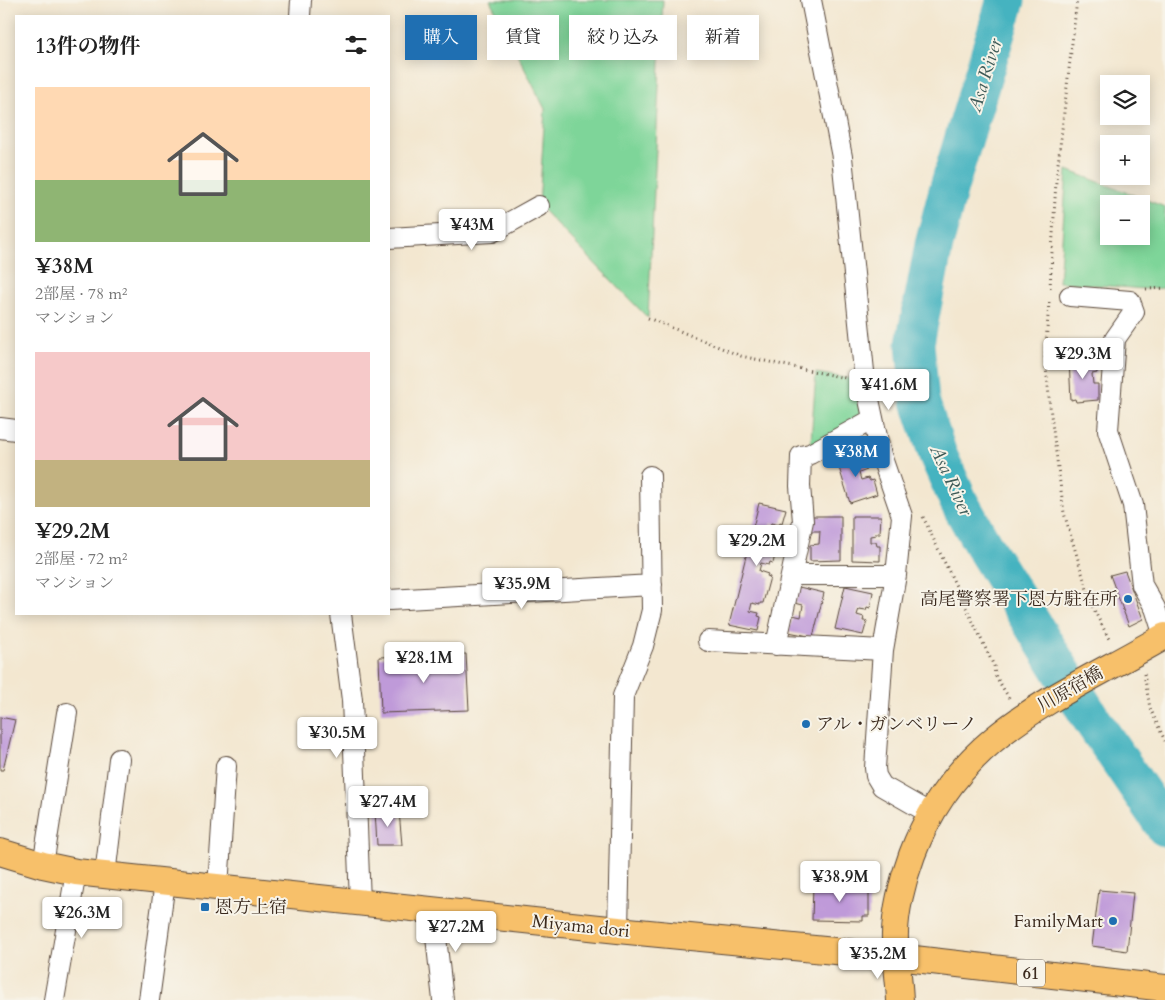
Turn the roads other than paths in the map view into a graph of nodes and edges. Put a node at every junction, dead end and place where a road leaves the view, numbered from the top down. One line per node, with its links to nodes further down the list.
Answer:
1 (301, 0): 3 (street)
2 (811, 0): 7 (street)
3 (300, 15)
4 (538, 206): 5 (street)
5 (390, 238)
6 (1070, 296): 16 (street)
7 (873, 419): 11 (street); 12 (street)
8 (0, 428): 9 (street)
9 (15, 430)
10 (650, 476): 13 (street)
11 (792, 575): 12 (street); 18 (street)
12 (896, 575): 19 (street)
13 (652, 585): 14 (street); 32 (street)
14 (390, 600)
15 (341, 615): 30 (street)
16 (1164, 636): 23 (main road, 川原宿橋)
17 (708, 641): 18 (street)
18 (776, 645): 19 (street)
19 (883, 650): 23 (street)
20 (67, 713): 25 (street)
21 (119, 759): 27 (street)
22 (226, 766): 29 (street)
23 (931, 814): 33 (main road, 川原宿橋)
24 (0, 852): 25 (main road, Miyama dori / 61)
25 (43, 865): 26 (main road, Miyama dori / 61)
26 (76, 872): 27 (main road, Miyama dori / 61); 35 (street)
27 (105, 875): 28 (main road, Miyama dori / 61)
28 (164, 882): 29 (main road, Miyama dori / 61); 36 (street)
29 (218, 887): 30 (main road, Miyama dori / 61)
30 (360, 902): 31 (main road, Miyama dori / 61)
31 (433, 910): 32 (main road, Miyama dori / 61); 37 (street)
32 (618, 930): 33 (main road, Miyama dori / 61)
33 (897, 957): 34 (main road, Miyama dori / 61); 38 (main road, 川原宿橋)
34 (1165, 988)
35 (54, 1000)
36 (149, 1000)
37 (443, 1000)
38 (900, 1000)

